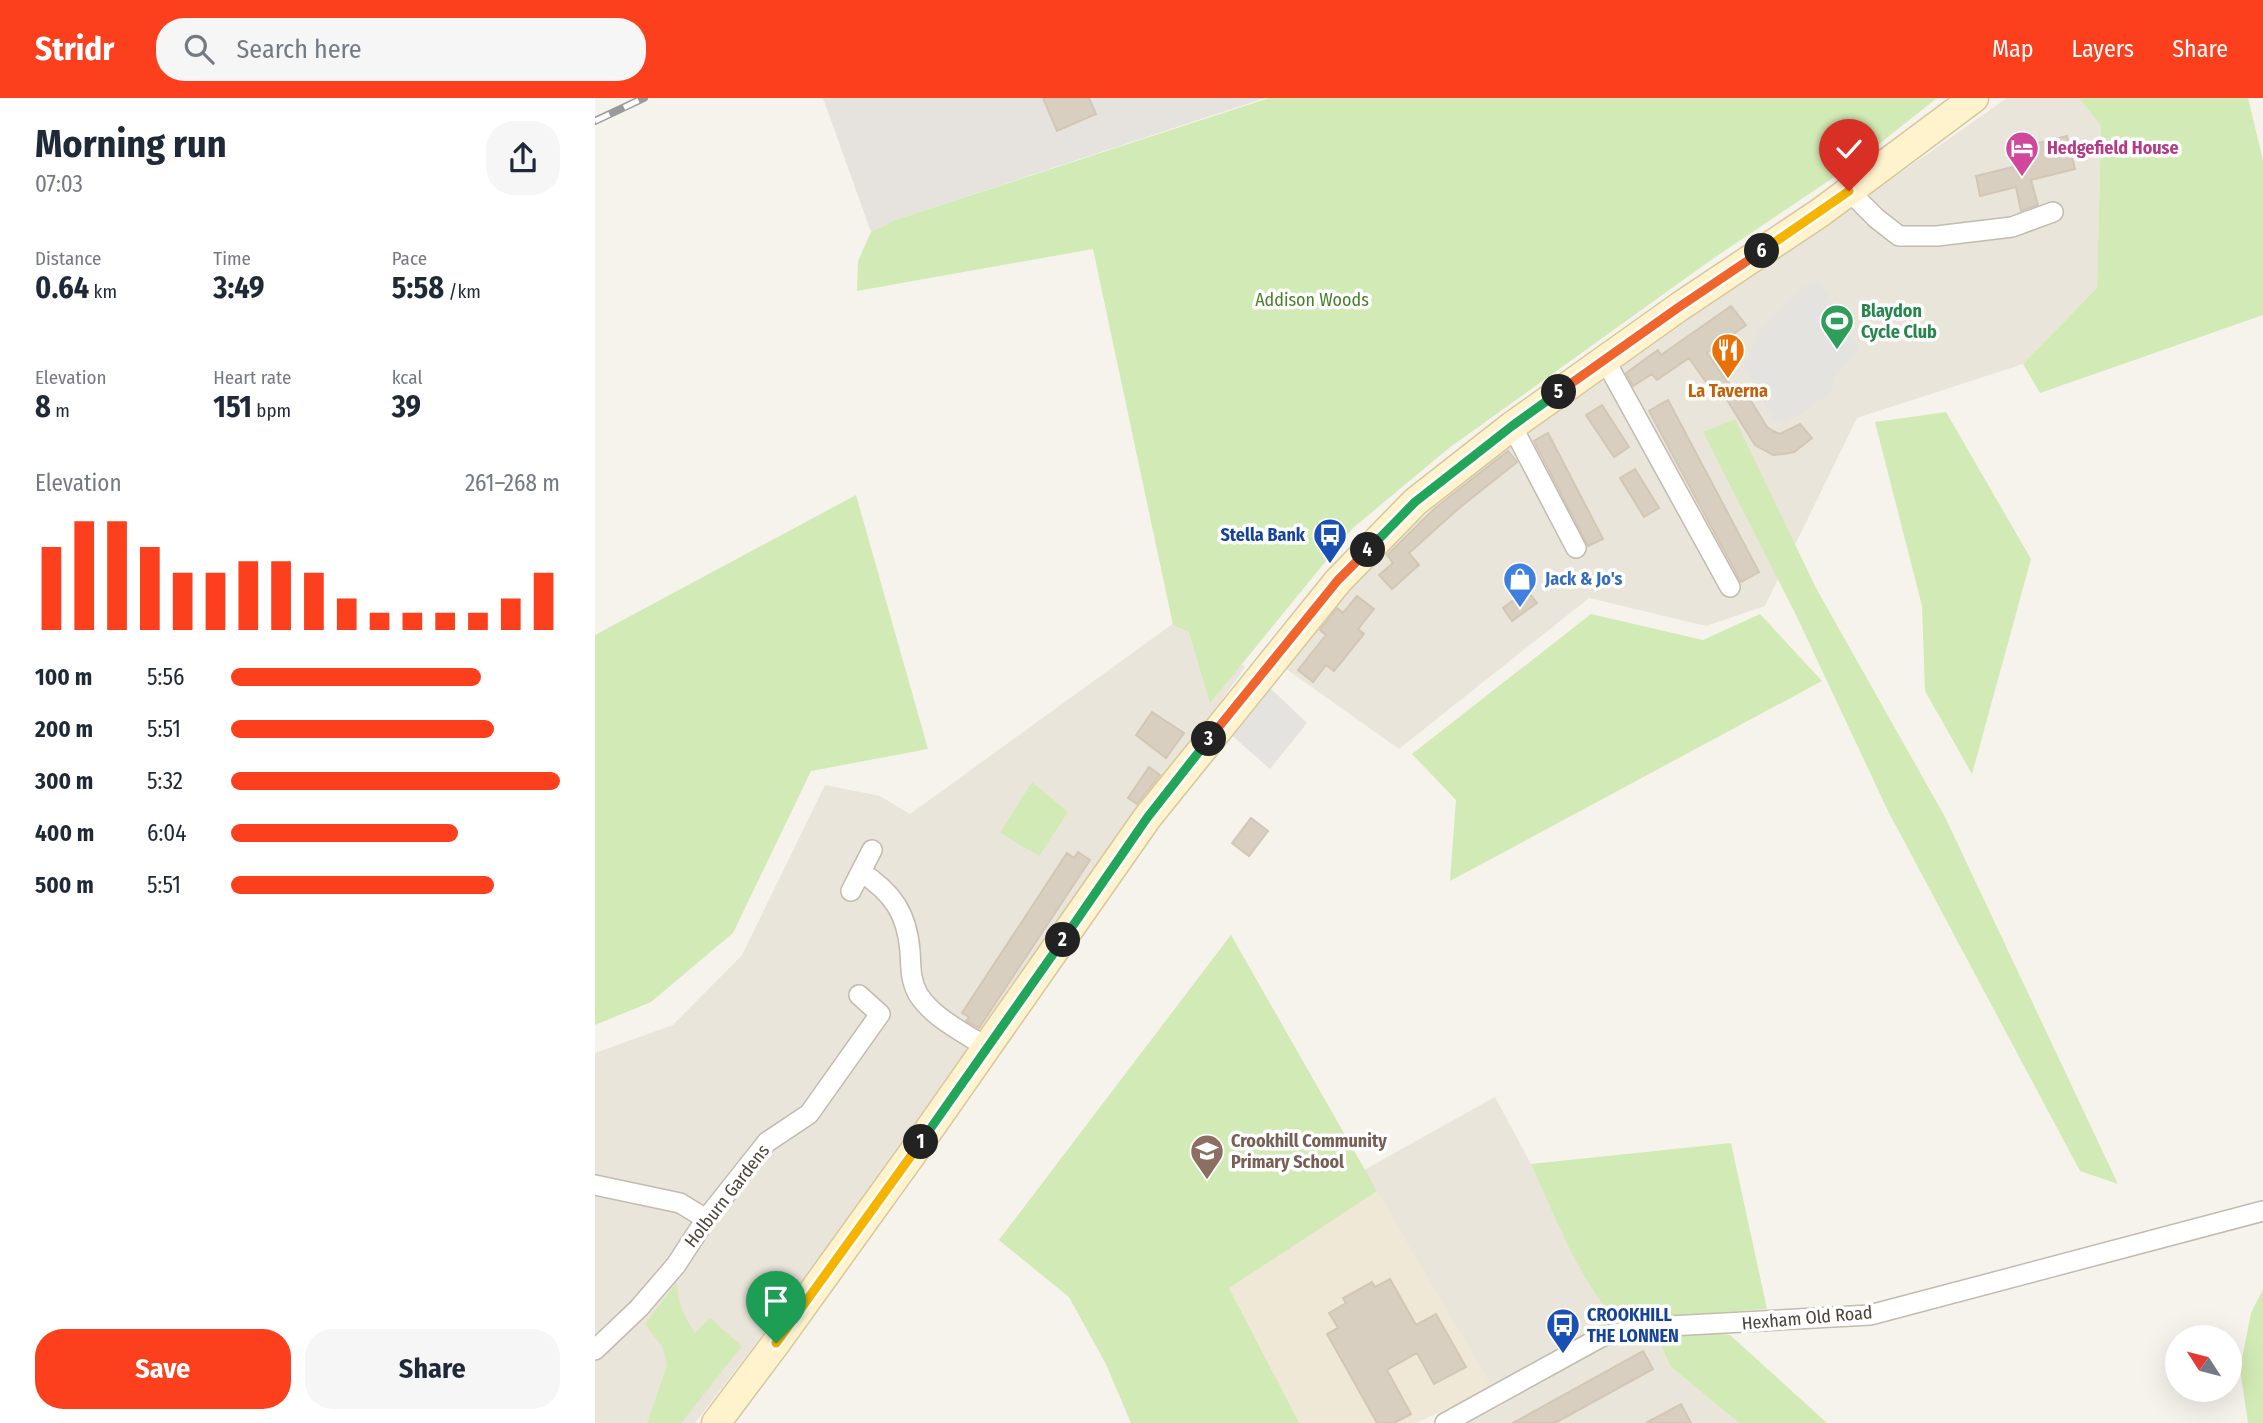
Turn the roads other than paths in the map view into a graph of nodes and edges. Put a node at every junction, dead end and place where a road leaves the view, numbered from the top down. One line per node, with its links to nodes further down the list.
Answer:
1 (1974, 98): 2 (main road)
2 (1849, 191): 3 (street); 4 (main road)
3 (2053, 212)
4 (1605, 360): 5 (main road); 7 (street)
5 (1512, 426): 6 (street); 12 (main road)
6 (1576, 548)
7 (1730, 587)
8 (873, 850): 9 (street)
9 (861, 872): 10 (street); 12 (street)
10 (851, 891)
11 (859, 995): 15 (street, Holburn Gardens)
12 (986, 1048): 17 (main road)
13 (595, 1185): 15 (street)
14 (2263, 1211): 18 (street, Hexham Old Road)
15 (706, 1219): 16 (street, Holburn Gardens)
16 (595, 1350)
17 (716, 1423)
18 (1445, 1423)

